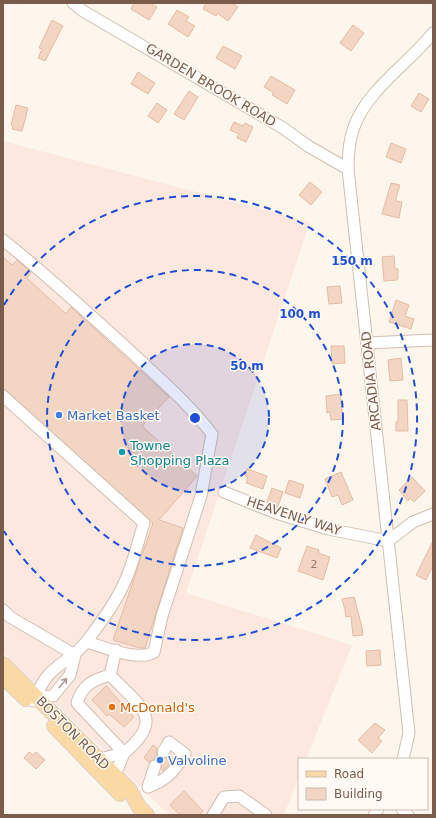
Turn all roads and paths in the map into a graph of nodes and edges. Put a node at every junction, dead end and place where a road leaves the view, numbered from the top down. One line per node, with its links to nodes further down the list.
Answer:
1 (73, 3): 3 (street, GARDEN BROOK ROAD)
2 (433, 33): 3 (street, ARCADIA ROAD)
3 (348, 169): 6 (street, ARCADIA ROAD)
4 (3, 240): 13 (street)
5 (433, 340): 6 (street)
6 (367, 343): 10 (street, ARCADIA ROAD)
7 (3, 396): 12 (street)
8 (224, 492): 10 (street, HEAVENLY WAY)
9 (433, 514): 10 (street)
10 (388, 541): 21 (street, ARCADIA ROAD)
11 (3, 610): 14 (street)
12 (86, 642): 13 (street); 14 (street)
13 (116, 650): 16 (street)
14 (75, 654): 18 (street); 18 (street, one-way to 14)
15 (3, 664): 18 (main road, BOSTON ROAD)
16 (110, 675): 20 (street); 20 (street)
17 (3, 677): 18 (main road, BOSTON ROAD)
18 (34, 700): 22 (main road, BOSTON ROAD); 26 (main road, BOSTON ROAD)
19 (164, 752): 25 (street)
20 (124, 753): 22 (street); 24 (street)
21 (403, 758)
22 (99, 759): 24 (main road, BOSTON ROAD)
23 (155, 766): 25 (street)
24 (115, 775): 26 (main road, BOSTON ROAD)
25 (148, 787): 26 (street)
26 (140, 806)
27 (212, 815): 28 (street)
28 (266, 815)

